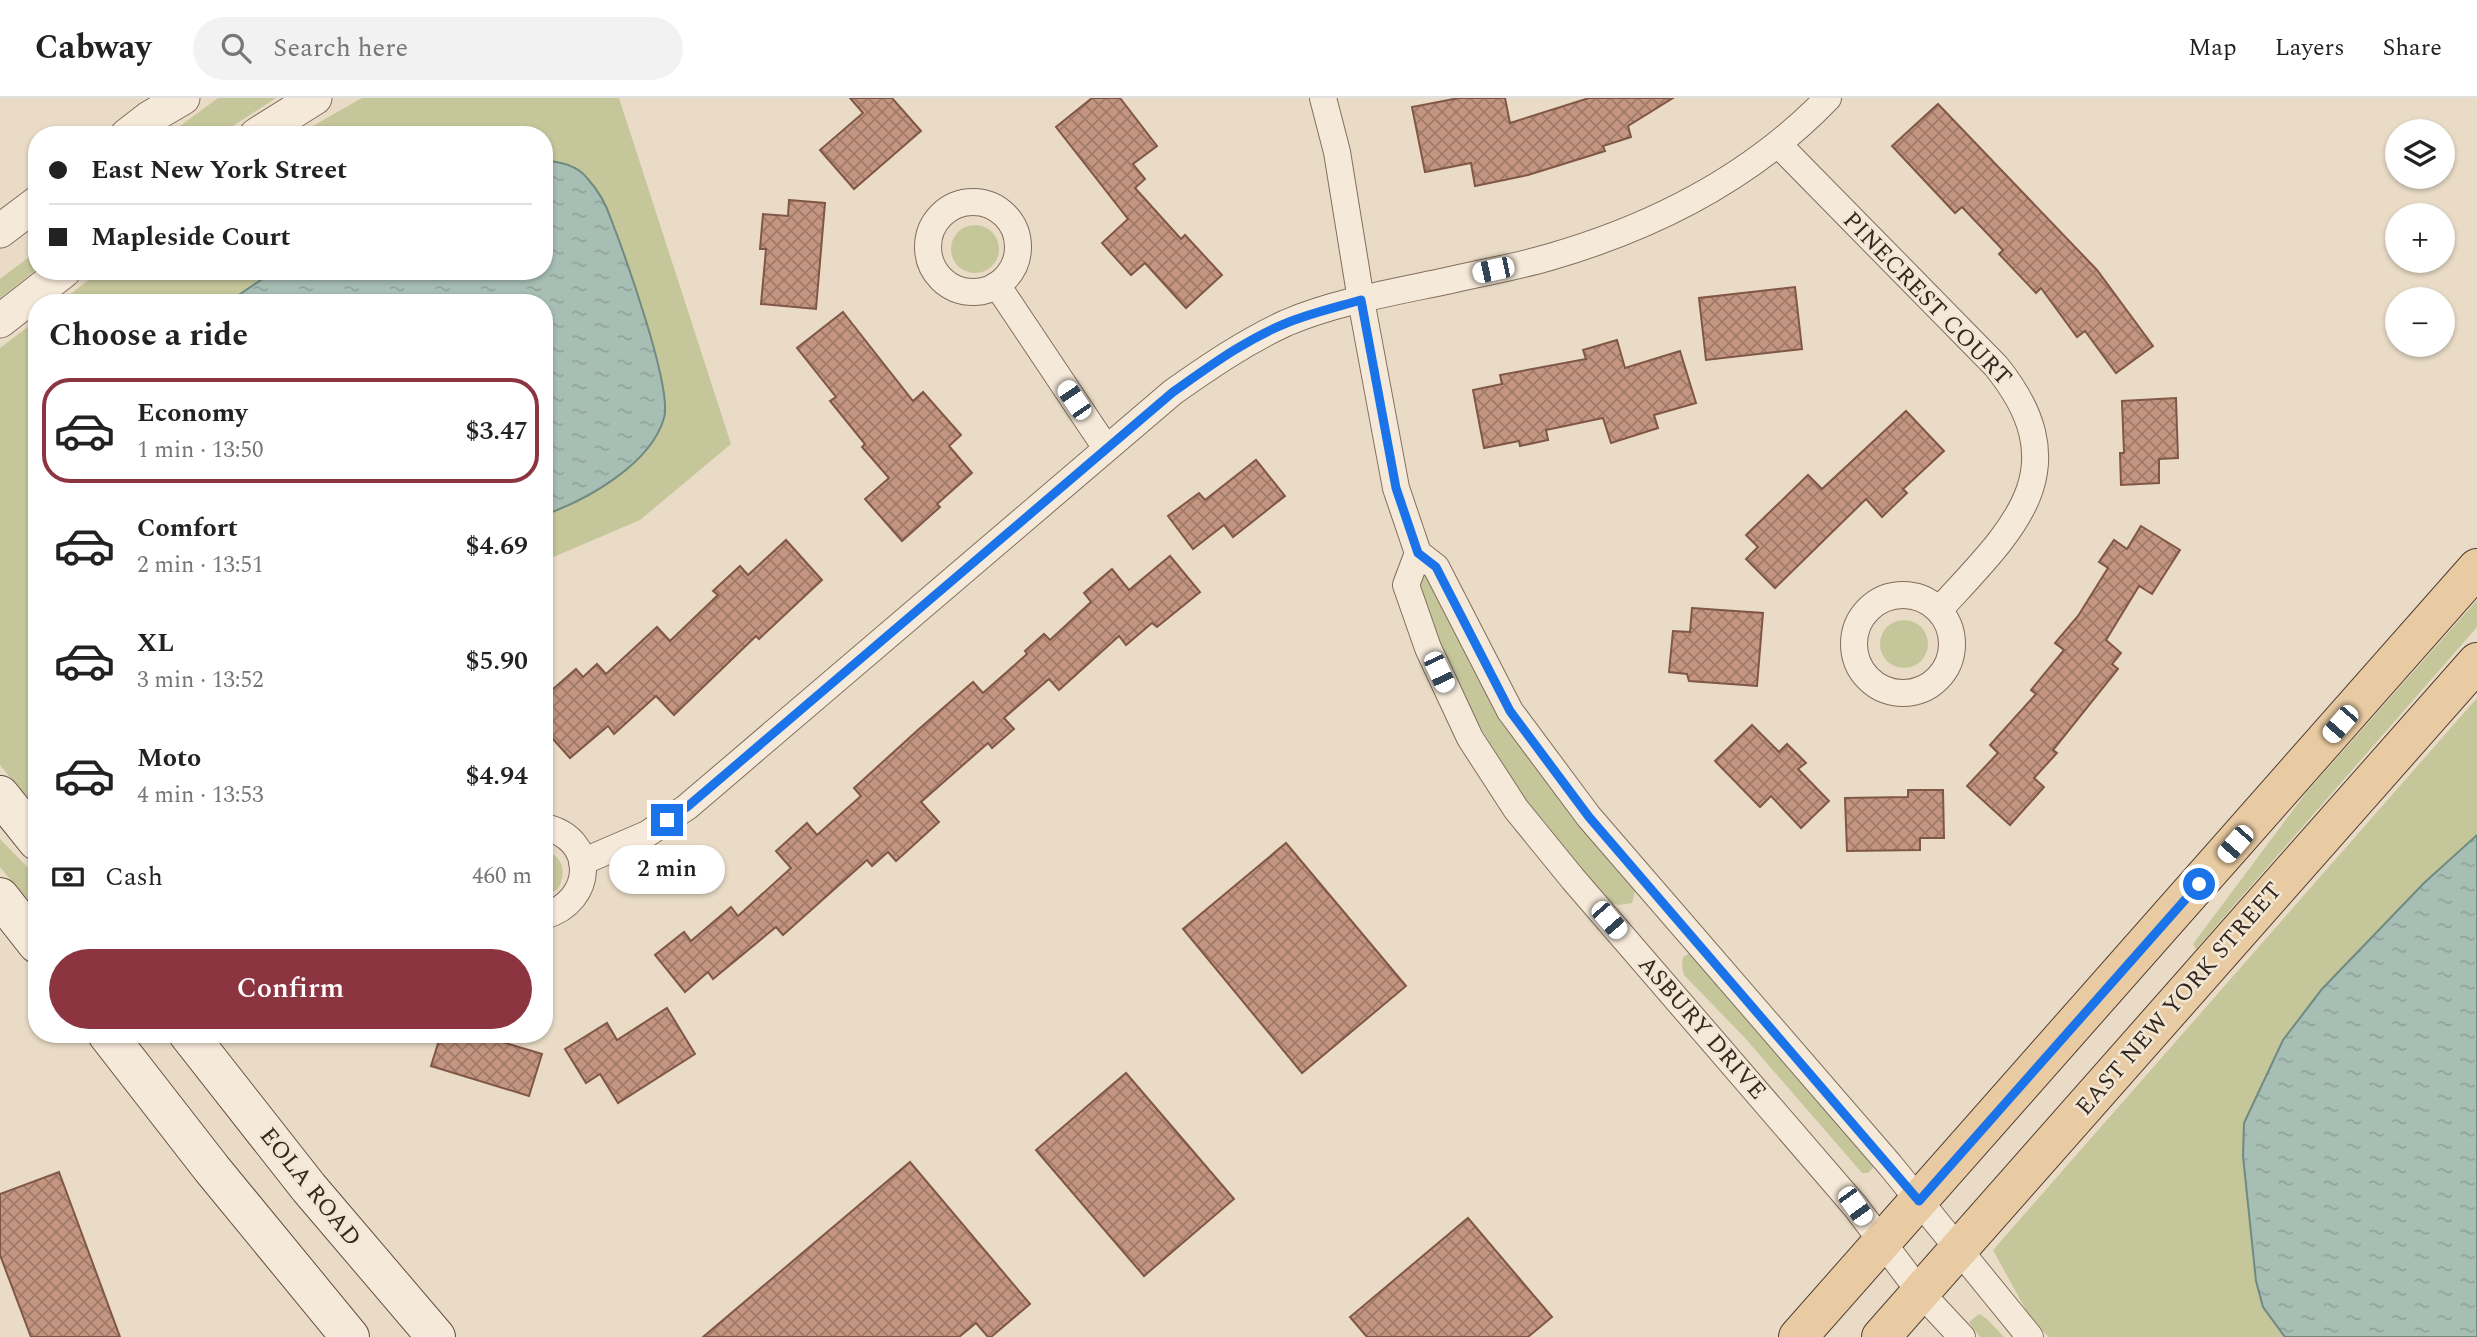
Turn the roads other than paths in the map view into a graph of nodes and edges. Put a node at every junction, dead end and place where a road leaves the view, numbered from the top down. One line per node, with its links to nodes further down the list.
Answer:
1 (183, 98): 5 (street)
2 (315, 98): 6 (street)
3 (1323, 98): 14 (street)
4 (1828, 98): 7 (street)
5 (141, 126)
6 (271, 126)
7 (1779, 145): 14 (street); 19 (street, PINECREST COURT)
8 (28, 210): 9 (street)
9 (0, 231)
10 (52, 280): 12 (street)
11 (997, 285): 16 (street)
12 (35, 294)
13 (28, 299): 15 (street)
14 (1361, 300): 16 (street); 17 (street)
15 (0, 321)
16 (1106, 448): 24 (street)
17 (1418, 553): 30 (street); 31 (street, ASBURY DRIVE)
18 (2477, 568): 30 (main road)
19 (1938, 610)
20 (2477, 662): 32 (main road, EAST NEW YORK STREET)
21 (0, 794): 23 (main road)
22 (553, 829): 24 (street)
23 (28, 830)
24 (582, 862): 26 (street)
25 (0, 897): 27 (main road)
26 (553, 913)
27 (28, 933)
28 (114, 1043): 34 (main road)
29 (195, 1043): 35 (main road, EOLA ROAD)
30 (1919, 1201): 31 (main road); 32 (street)
31 (1881, 1242): 33 (street, ASBURY DRIVE); 36 (main road)
32 (1959, 1249): 33 (main road, EAST NEW YORK STREET); 39 (street)
33 (1920, 1292): 37 (main road, EAST NEW YORK STREET); 38 (street, ASBURY DRIVE)
34 (351, 1337)
35 (436, 1337)
36 (1798, 1337)
37 (1881, 1337)
38 (1962, 1337)
39 (2030, 1337)

